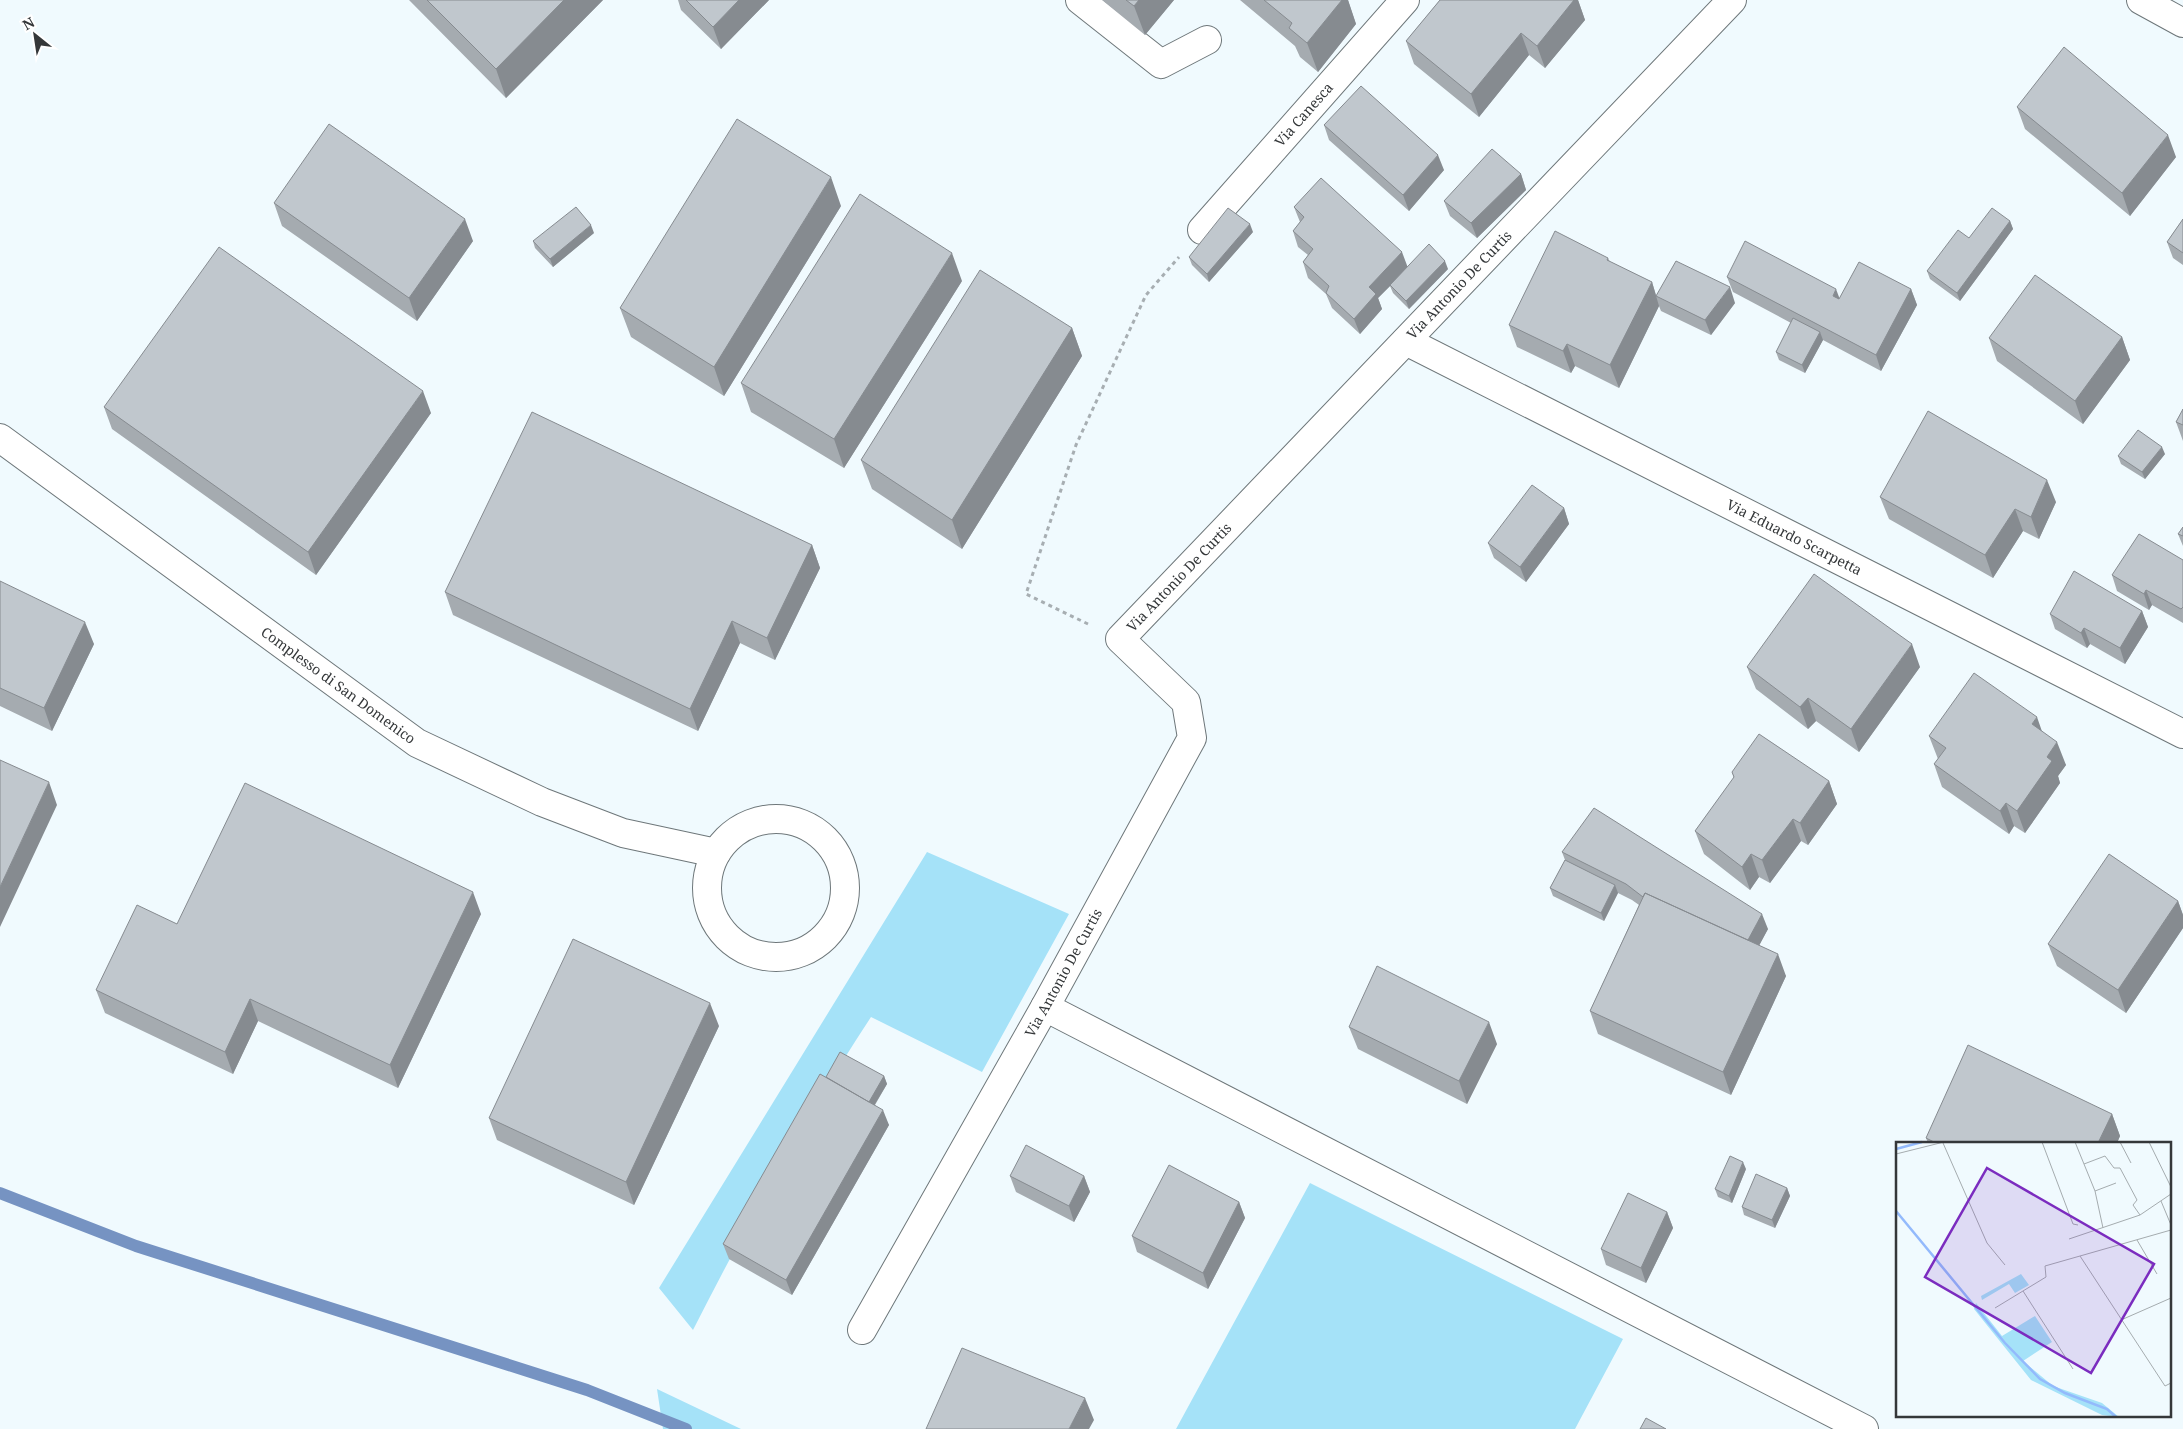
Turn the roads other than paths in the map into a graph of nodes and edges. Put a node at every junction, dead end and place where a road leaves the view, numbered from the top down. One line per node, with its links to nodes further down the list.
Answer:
1 (1080, 0): 6 (street)
2 (1405, 0): 7 (street, Via Canesca)
3 (1732, 0): 8 (street, Via Antonio De Curtis)
4 (2142, 0): 5 (street)
5 (2183, 23)
6 (1208, 40)
7 (1202, 230)
8 (1406, 341): 10 (street, Via Eduardo Scarpetta); 12 (street, Via Antonio De Curtis)
9 (0, 438): 11 (street, Complesso di San Domenico)
10 (2182, 732)
11 (716, 853): 11 (street)
12 (1045, 1007): 13 (street, Via Antonio De Curtis); 14 (street)
13 (862, 1330)
14 (1864, 1429)

